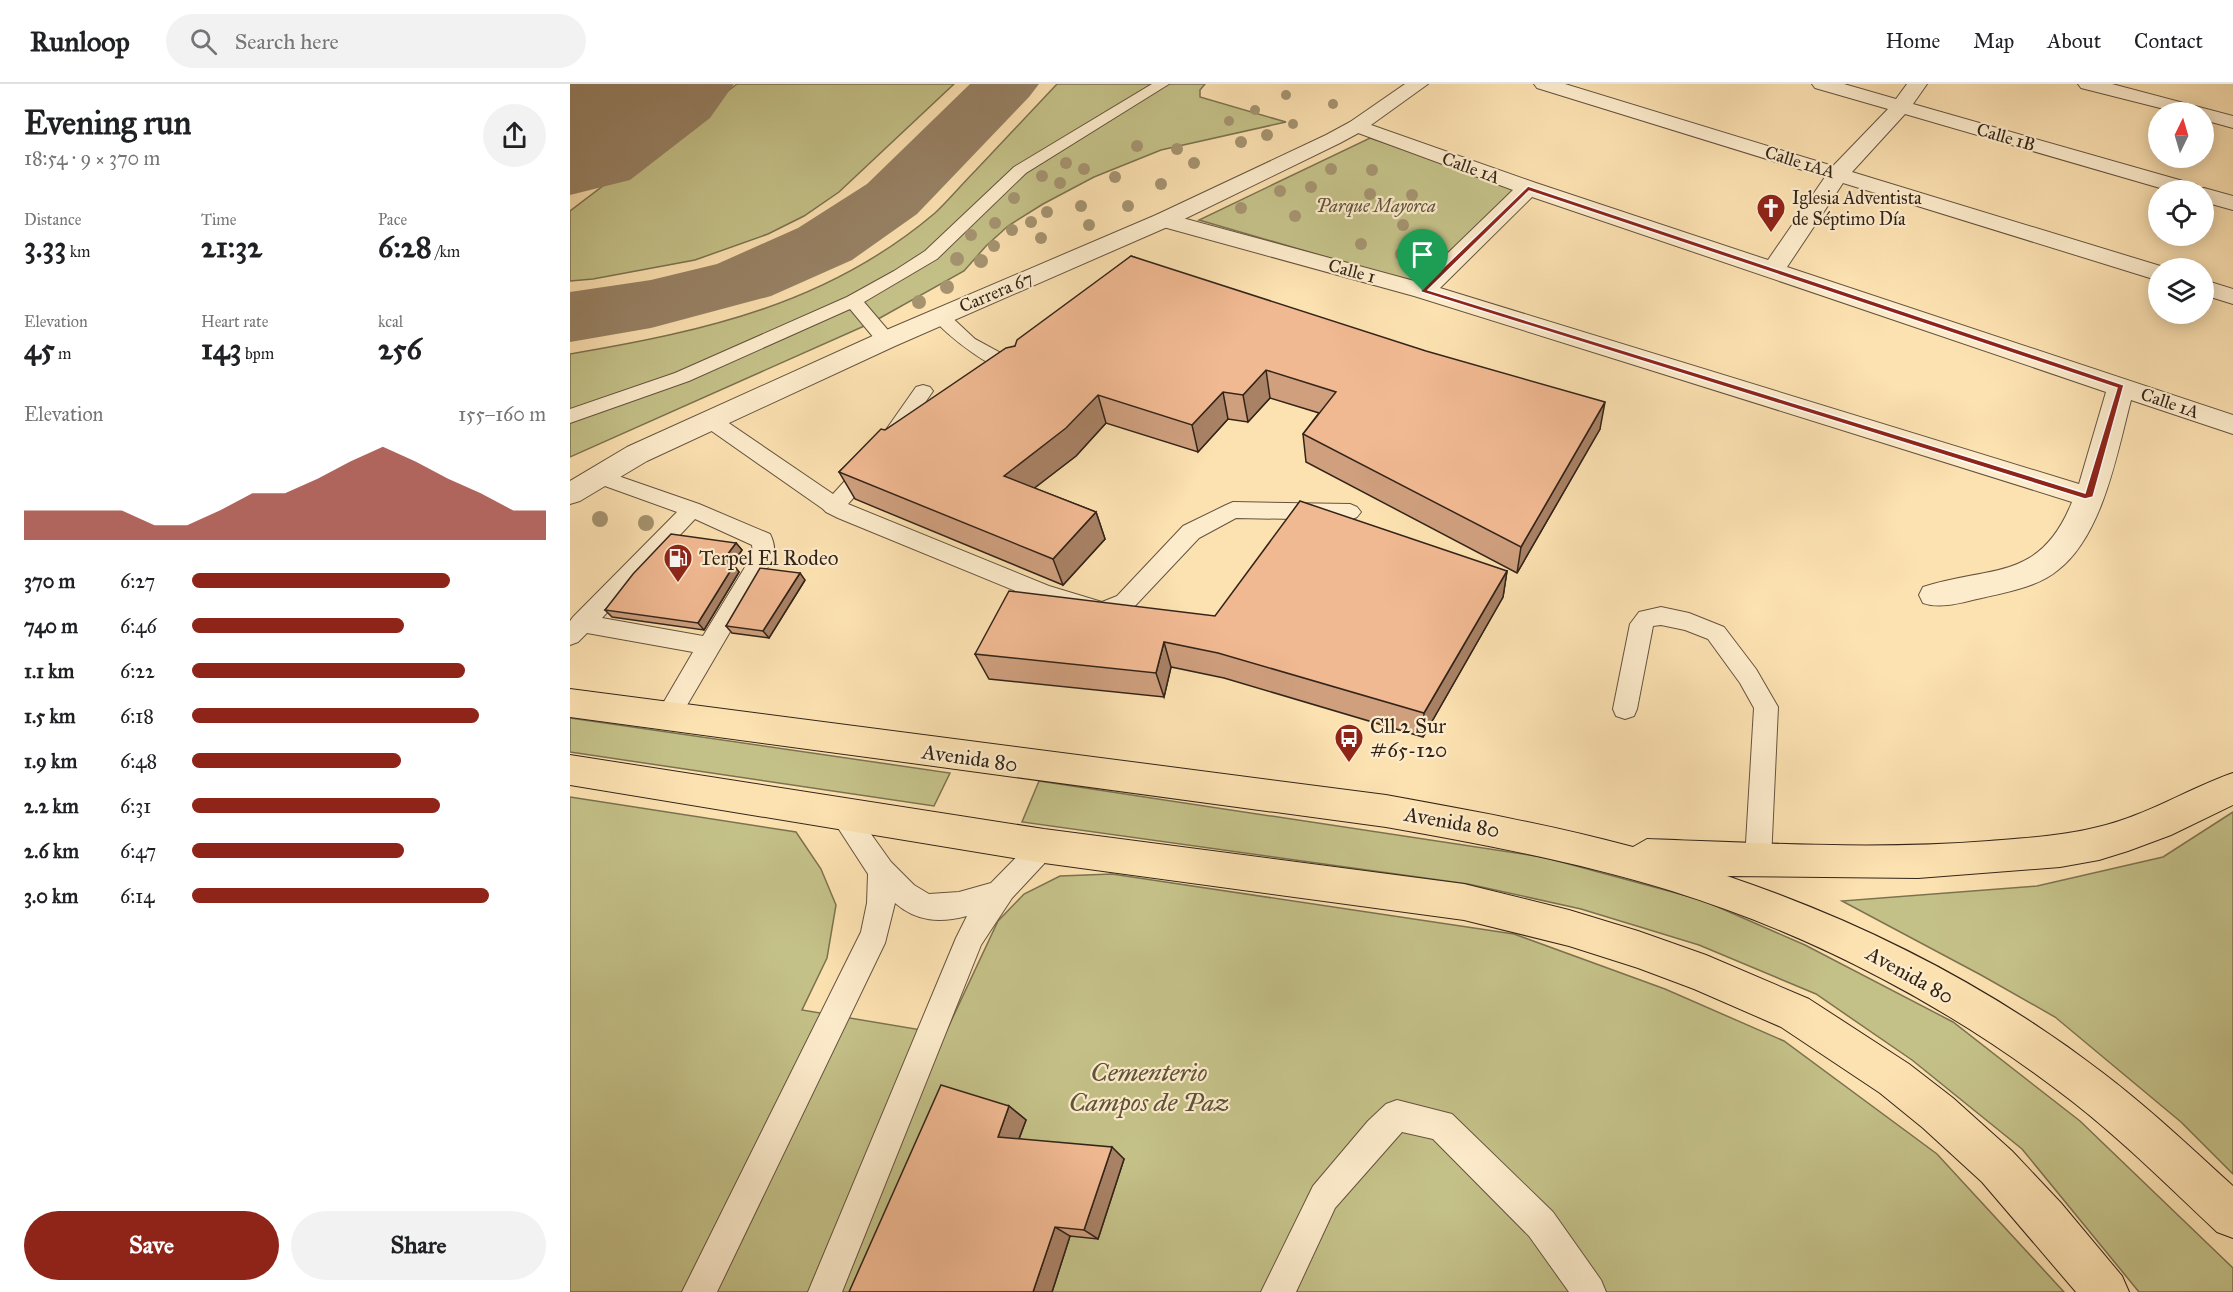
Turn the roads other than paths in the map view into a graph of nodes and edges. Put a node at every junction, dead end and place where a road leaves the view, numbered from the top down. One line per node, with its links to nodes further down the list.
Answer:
1 (1162, 84): 23 (lane)
2 (1418, 84): 11 (street, Carrera 67)
3 (1544, 84): 12 (street, Calle 1AA)
4 (1822, 84): 8 (street, Calle 1B)
5 (1917, 84): 8 (street)
6 (2088, 84): 7 (street)
7 (2159, 102)
8 (1901, 107): 12 (street); 13 (street, Calle 1B)
9 (2214, 117): 10 (street)
10 (2233, 122)
11 (1357, 126): 14 (street, Calle 1A); 17 (street, Carrera 67)
12 (1838, 174): 18 (street); 19 (street, Calle 1AA)
13 (2154, 180)
14 (1528, 188): 18 (street, Calle 1A); 21 (street)
15 (2214, 198): 16 (street)
16 (2233, 203)
17 (1164, 220): 21 (street, Calle 1); 24 (street, Carrera 67)
18 (1773, 270): 27 (street, Calle 1A)
19 (2148, 270)
20 (2214, 290): 22 (street)
21 (1423, 291): 34 (street, Calle 1)
22 (2233, 297)
23 (853, 301): 25 (lane); 29 (lane)
24 (940, 316): 25 (street, Carrera 67); 26 (lane)
25 (886, 340): 30 (street, Carrera 67)
26 (1016, 369)
27 (2121, 387): 31 (street, Calle 1A); 34 (street)
28 (924, 391): 35 (lane)
29 (570, 416)
30 (710, 420): 32 (street, Carrera 67); 35 (lane)
31 (2233, 425)
32 (597, 476): 33 (street, Carrera 67); 36 (lane)
33 (570, 494)
34 (2088, 497): 38 (street)
35 (833, 507): 37 (lane)
36 (692, 509): 39 (lane); 40 (lane)
37 (1350, 512)
38 (1934, 595)
39 (576, 630): 40 (lane)
40 (709, 646): 43 (lane)
41 (570, 704): 43 (main road, Avenida 80)
42 (1625, 709): 49 (lane)
43 (666, 717): 48 (main road, Avenida 80)
44 (570, 770): 46 (main road)
45 (2233, 788): 49 (main road)
46 (842, 813): 47 (main road); 50 (lane)
47 (1044, 846): 51 (lane); 57 (main road)
48 (1604, 854): 49 (main road); 52 (main road, Avenida 80)
49 (1758, 860)
50 (881, 871): 51 (lane); 53 (lane)
51 (998, 893): 54 (lane)
52 (2233, 1216)
53 (699, 1292)
54 (825, 1292)
55 (1278, 1292): 56 (lane)
56 (1589, 1292)
57 (2106, 1292)

